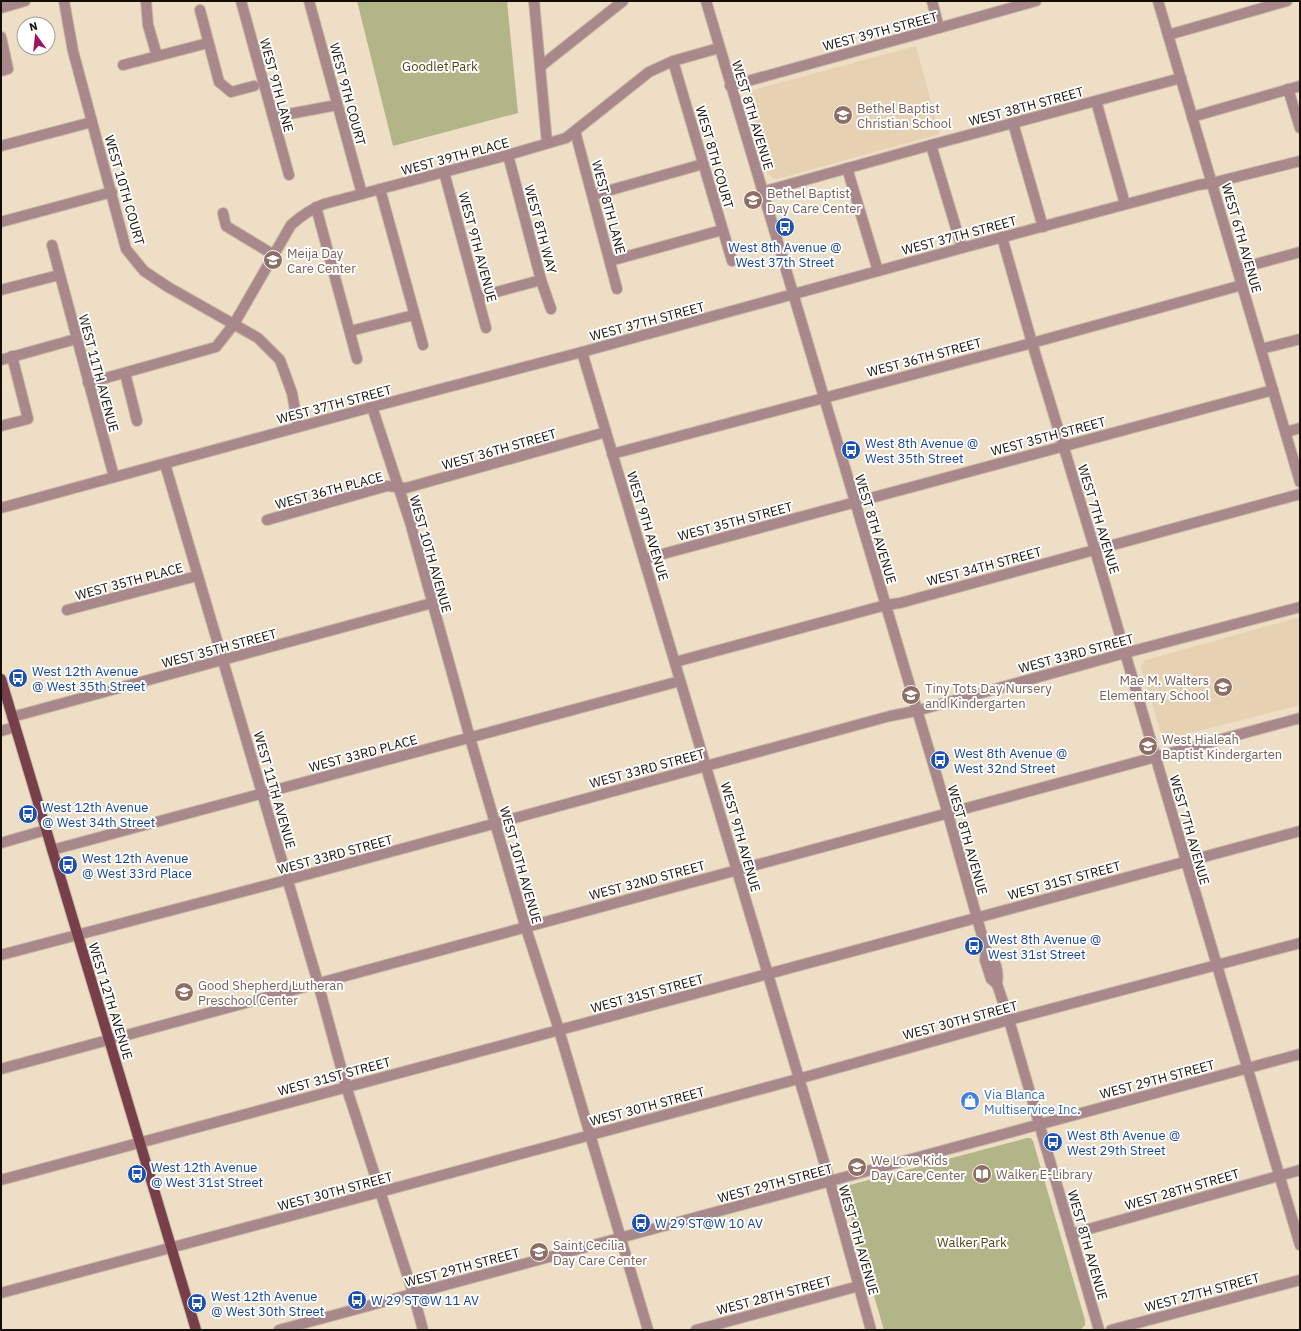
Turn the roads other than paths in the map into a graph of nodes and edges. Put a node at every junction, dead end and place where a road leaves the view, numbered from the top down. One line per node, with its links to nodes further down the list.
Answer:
1 (26, 1): 13 (street)
2 (64, 1): 34 (street, WEST 10TH COURT)
3 (146, 1): 20 (street)
4 (241, 1): 32 (street, WEST 9TH LANE)
5 (309, 1): 31 (street, WEST 9TH COURT)
6 (534, 1): 23 (street)
7 (623, 1): 23 (street)
8 (706, 1): 19 (street, WEST 8TH AVENUE)
9 (932, 1): 15 (street)
10 (1036, 1): 15 (street, WEST 39TH STREET)
11 (1158, 1): 16 (street, WEST 6TH AVENUE)
12 (1287, 1): 16 (street)
13 (1, 8)
14 (200, 10): 18 (street)
15 (939, 28): 27 (street, WEST 39TH STREET)
16 (1168, 35): 25 (street, WEST 6TH AVENUE)
17 (1, 37): 24 (street)
18 (208, 43): 20 (street); 26 (street)
19 (719, 48): 21 (street, WEST 39TH PLACE); 27 (street, WEST 8TH AVENUE)
20 (157, 56): 22 (street)
21 (673, 61): 37 (street, WEST 39TH PLACE); 43 (street, WEST 8TH COURT)
22 (123, 65)
23 (541, 66): 38 (street)
24 (5, 70)
25 (1181, 78): 30 (street, WEST 38TH STREET); 33 (street, WEST 6TH AVENUE)
26 (254, 86)
27 (730, 86): 50 (street, WEST 8TH AVENUE)
28 (1300, 86): 29 (street)
29 (1288, 89): 33 (street); 36 (street)
30 (1096, 101): 35 (street, WEST 38TH STREET); 53 (street)
31 (337, 105): 32 (street); 51 (street, WEST 9TH COURT)
32 (273, 117): 46 (street, WEST 9TH LANE)
33 (1192, 117): 47 (street, WEST 6TH AVENUE)
34 (92, 122): 40 (street); 49 (street, WEST 10TH COURT)
35 (1013, 123): 39 (street, WEST 38TH STREET); 57 (street)
36 (1300, 128)
37 (575, 132): 38 (street, WEST 39TH PLACE); 52 (street, WEST 8TH LANE)
38 (547, 143): 41 (street, WEST 39TH PLACE)
39 (931, 145): 44 (street, WEST 38TH STREET); 61 (street)
40 (1, 146)
41 (508, 155): 45 (street, WEST 39TH PLACE); 69 (street, WEST 8TH WAY)
42 (1300, 161): 47 (street, WEST 37TH STREET)
43 (703, 164): 52 (street); 58 (street, WEST 8TH COURT)
44 (848, 168): 50 (street, WEST 38TH STREET); 67 (street)
45 (444, 172): 48 (street, WEST 39TH PLACE); 74 (street, WEST 9TH AVENUE)
46 (289, 175)
47 (1212, 183): 53 (street, WEST 37TH STREET); 66 (street, WEST 6TH AVENUE)
48 (380, 189): 51 (street, WEST 39TH PLACE); 76 (street)
49 (112, 192): 56 (street); 77 (street, WEST 10TH COURT)
50 (762, 192): 73 (street, WEST 8TH AVENUE)
51 (362, 194): 54 (street, WEST 39TH PLACE)
52 (593, 195): 64 (street, WEST 8TH LANE)
53 (1125, 204): 57 (street, WEST 37TH STREET)
54 (316, 207): 63 (street, WEST 39TH PLACE); 79 (street)
55 (223, 213): 63 (street)
56 (1, 222)
57 (1043, 227): 59 (street, WEST 37TH STREET)
58 (722, 230): 64 (street); 65 (street, WEST 8TH COURT)
59 (1002, 237): 61 (street, WEST 37TH STREET); 82 (street, WEST 7TH AVENUE)
60 (52, 245): 68 (street, WEST 11TH AVENUE)
61 (962, 248): 67 (street, WEST 37TH STREET)
62 (1300, 252): 66 (street)
63 (274, 255): 77 (street, WEST 39TH PLACE)
64 (610, 261): 71 (street, WEST 8TH LANE)
65 (732, 261)
66 (1237, 268): 70 (street, WEST 6TH AVENUE)
67 (878, 271): 73 (street, WEST 37TH STREET)
68 (59, 275): 72 (street); 80 (street, WEST 11TH AVENUE)
69 (541, 280): 74 (street); 75 (street, WEST 8TH WAY)
70 (1242, 285): 82 (street, WEST 36TH STREET); 84 (street, WEST 6TH AVENUE)
71 (617, 289)
72 (1, 290)
73 (792, 295): 85 (street, WEST 37TH STREET); 92 (street, WEST 8TH AVENUE)
74 (478, 297): 78 (street, WEST 9TH AVENUE)
75 (551, 309)
76 (414, 314): 79 (street); 83 (street)
77 (234, 324): 89 (street); 96 (street, WEST 10TH COURT)
78 (486, 328)
79 (350, 332): 87 (street)
80 (76, 339): 86 (street); 90 (street, WEST 11TH AVENUE)
81 (1300, 339): 84 (street)
82 (1032, 343): 92 (street, WEST 36TH STREET); 100 (street, WEST 7TH AVENUE)
83 (423, 345)
84 (1261, 349): 91 (street, WEST 6TH AVENUE)
85 (582, 352): 93 (street, WEST 37TH STREET); 98 (street, WEST 9TH AVENUE)
86 (12, 356): 88 (street); 95 (street)
87 (357, 359)
88 (1, 360)
89 (124, 373): 90 (street); 94 (street)
90 (88, 383): 103 (street, WEST 11TH AVENUE)
91 (1273, 390): 99 (street, WEST 6TH AVENUE); 100 (street, WEST 35TH STREET)
92 (823, 397): 101 (street, WEST 36TH STREET); 107 (street, WEST 8TH AVENUE)
93 (372, 407): 96 (street, WEST 37TH STREET); 105 (street, WEST 10TH AVENUE)
94 (137, 421)
95 (1, 426)
96 (298, 427): 102 (street, WEST 37TH STREET)
97 (1300, 428): 99 (street)
98 (606, 432): 101 (street, WEST 9TH AVENUE); 105 (street, WEST 36TH STREET)
99 (1286, 432): 104 (street, WEST 6TH AVENUE)
100 (1063, 445): 107 (street, WEST 35TH STREET); 110 (street, WEST 7TH AVENUE)
101 (612, 454): 111 (street, WEST 9TH AVENUE)
102 (165, 464): 103 (street, WEST 37TH STREET); 112 (street, WEST 11TH AVENUE)
103 (114, 478): 108 (street, WEST 37TH STREET)
104 (1300, 482)
105 (398, 487): 109 (street, WEST 36TH PLACE); 113 (street, WEST 10TH AVENUE)
106 (1300, 494): 110 (street, WEST 34TH STREET)
107 (854, 502): 111 (street, WEST 35TH STREET); 114 (street, WEST 8TH AVENUE)
108 (1, 508)
109 (267, 520)
110 (1095, 550): 114 (street, WEST 34TH STREET); 117 (street, WEST 7TH AVENUE)
111 (644, 559): 119 (street, WEST 9TH AVENUE)
112 (197, 576): 116 (street, WEST 35TH PLACE); 118 (street, WEST 11TH AVENUE)
113 (432, 603): 118 (street, WEST 35TH STREET); 126 (street, WEST 10TH AVENUE)
114 (886, 605): 119 (street, WEST 34TH STREET); 122 (street, WEST 8TH AVENUE)
115 (1300, 607): 117 (street, WEST 33RD STREET)
116 (67, 610)
117 (1125, 653): 122 (street, WEST 33RD STREET); 127 (street, WEST 7TH AVENUE)
118 (223, 660): 124 (street, WEST 35TH STREET); 129 (street, WEST 11TH AVENUE)
119 (675, 662): 121 (street, WEST 9TH AVENUE)
120 (1, 679): 124 (main road, WEST 12TH AVENUE)
121 (680, 681): 126 (street, WEST 33RD PLACE); 128 (street, WEST 9TH AVENUE)
122 (916, 711): 128 (street, WEST 33RD STREET); 130 (street, WEST 8TH AVENUE)
123 (1300, 718): 127 (street, WEST 32ND STREET)
124 (14, 722): 125 (street, WEST 35TH STREET); 132 (main road, WEST 12TH AVENUE)
125 (1, 731)
126 (470, 738): 129 (street, WEST 33RD PLACE); 131 (street, WEST 10TH AVENUE)
127 (1155, 757): 130 (street, WEST 32ND STREET); 136 (street, WEST 7TH AVENUE)
128 (706, 766): 131 (street, WEST 33RD STREET); 137 (street, WEST 9TH AVENUE)
129 (263, 794): 135 (street, WEST 33RD PLACE); 138 (street, WEST 11TH AVENUE)
130 (948, 814): 137 (street, WEST 32ND STREET); 139 (street, WEST 8TH AVENUE)
131 (495, 824): 138 (street, WEST 33RD STREET); 140 (street, WEST 10TH AVENUE)
132 (46, 830): 134 (street); 135 (main road, WEST 12TH AVENUE)
133 (1300, 830): 136 (street, WEST 31ST STREET)
134 (1, 842)
135 (52, 850): 141 (main road, WEST 12TH AVENUE)
136 (1186, 861): 139 (street, WEST 31ST STREET); 144 (street, WEST 7TH AVENUE)
137 (737, 869): 140 (street, WEST 32ND STREET); 145 (street, WEST 9TH AVENUE)
138 (287, 880): 141 (street, WEST 33RD STREET); 146 (street, WEST 11TH AVENUE)
139 (977, 916): 145 (street, WEST 31ST STREET); 147 (street, WEST 8TH AVENUE)
140 (525, 926): 146 (street, WEST 32ND STREET); 148 (street, WEST 10TH AVENUE)
141 (77, 935): 143 (street, WEST 33RD STREET); 149 (main road, WEST 12TH AVENUE)
142 (1300, 943): 144 (street, WEST 30TH STREET)
143 (1, 955)
144 (1217, 965): 147 (street, WEST 30TH STREET); 151 (street, WEST 7TH AVENUE)
145 (768, 974): 148 (street, WEST 31ST STREET); 153 (street, WEST 9TH AVENUE)
146 (318, 983): 149 (street, WEST 32ND STREET); 154 (street, WEST 11TH AVENUE)
147 (1009, 1020): 153 (street, WEST 30TH STREET); 155 (street, WEST 8TH AVENUE)
148 (559, 1030): 154 (street, WEST 31ST STREET); 156 (street, WEST 10TH AVENUE)
149 (109, 1039): 152 (street, WEST 32ND STREET); 157 (main road, WEST 12TH AVENUE)
150 (1300, 1054): 151 (street, WEST 29TH STREET)
151 (1247, 1068): 155 (street, WEST 29TH STREET); 159 (street, WEST 7TH AVENUE)
152 (1, 1069)
153 (798, 1079): 156 (street, WEST 30TH STREET); 161 (street, WEST 9TH AVENUE)
154 (346, 1086): 157 (street, WEST 31ST STREET); 162 (street, WEST 11TH AVENUE)
155 (1039, 1124): 161 (street, WEST 29TH STREET); 163 (street, WEST 8TH AVENUE)
156 (590, 1135): 162 (street, WEST 30TH STREET); 164 (street, WEST 10TH AVENUE)
157 (140, 1143): 160 (street, WEST 31ST STREET); 166 (main road, WEST 12TH AVENUE)
158 (1300, 1170): 159 (street, WEST 28TH STREET)
159 (1280, 1176): 163 (street, WEST 28TH STREET); 165 (street, WEST 7TH AVENUE)
160 (1, 1180)
161 (830, 1182): 164 (street, WEST 29TH STREET); 168 (street, WEST 9TH AVENUE)
162 (380, 1192): 166 (street, WEST 30TH STREET); 170 (street, WEST 11TH AVENUE)
163 (1071, 1234): 177 (street, WEST 8TH AVENUE)
164 (620, 1238): 170 (street, WEST 29TH STREET); 174 (street, WEST 10TH AVENUE)
165 (1300, 1245)
166 (171, 1248): 169 (street, WEST 30TH STREET); 171 (main road, WEST 12TH AVENUE)
167 (1300, 1280): 178 (street, WEST 27TH STREET)
168 (859, 1286): 175 (street, WEST 28TH STREET); 176 (street, WEST 9TH AVENUE)
169 (1, 1293)
170 (412, 1293): 172 (street, WEST 29TH STREET); 173 (street, WEST 11TH AVENUE)
171 (196, 1330)
172 (279, 1330)
173 (423, 1330)
174 (648, 1330)
175 (696, 1330)
176 (872, 1330)
177 (1099, 1330)
178 (1111, 1330)

